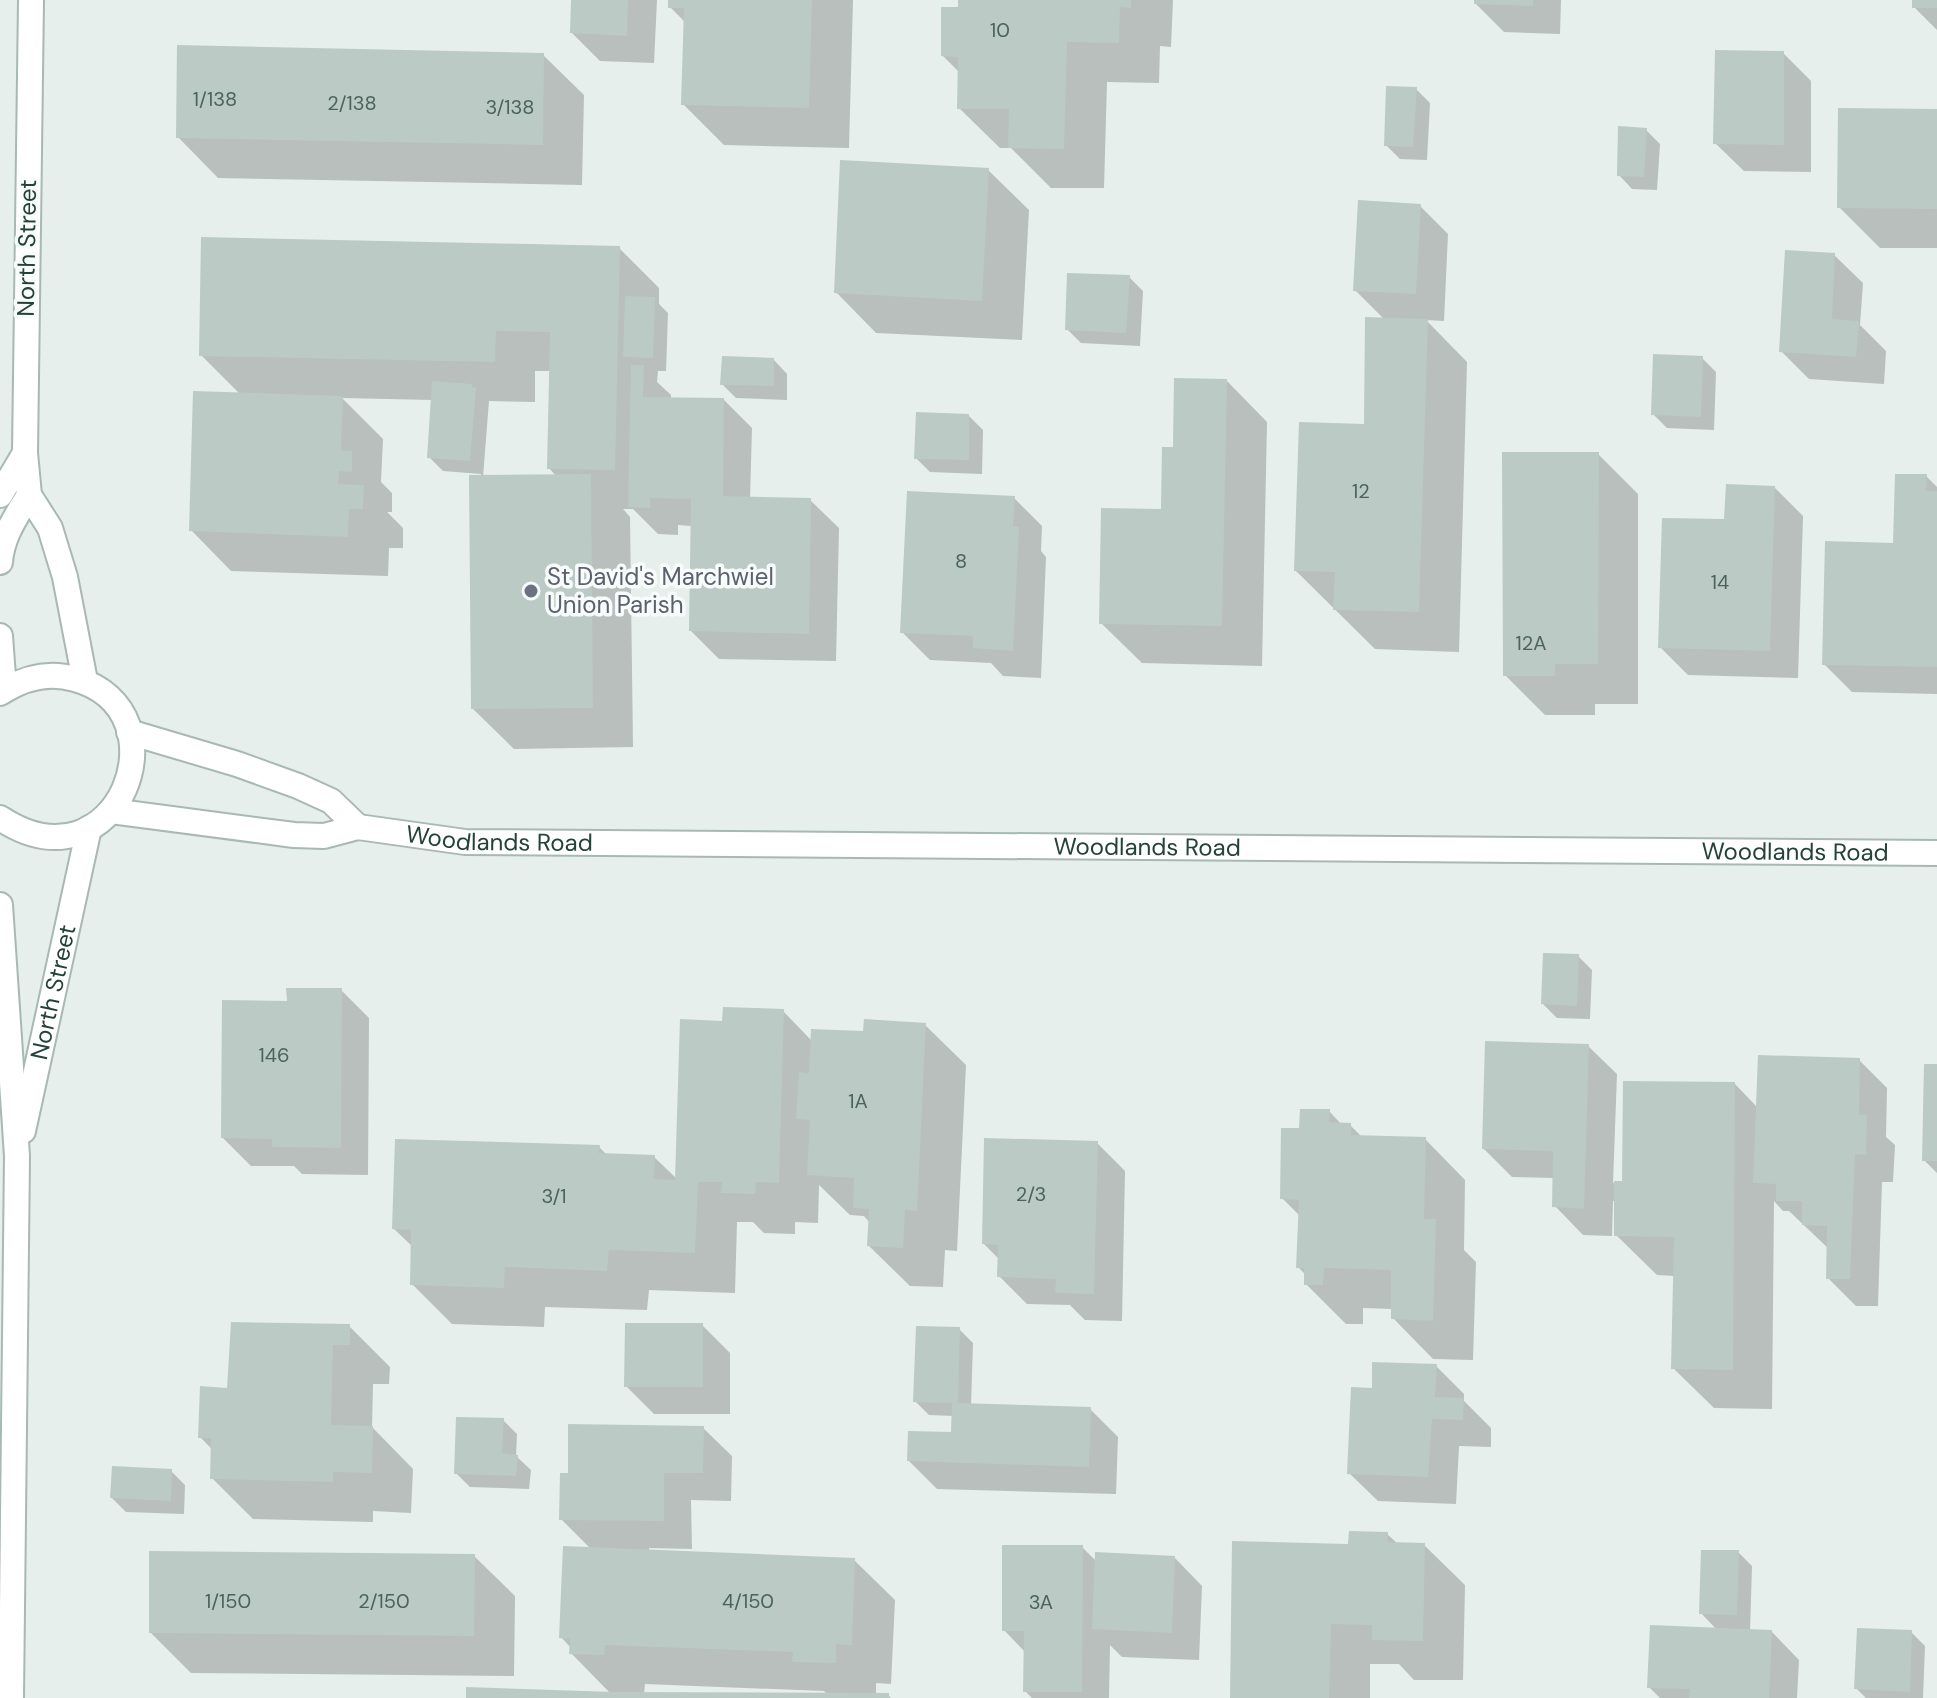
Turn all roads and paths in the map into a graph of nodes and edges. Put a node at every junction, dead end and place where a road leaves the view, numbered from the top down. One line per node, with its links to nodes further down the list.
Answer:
1 (31, 0): 2 (street, North Street)
2 (25, 453): 3 (street); 4 (street, North Street)
3 (0, 495)
4 (29, 495): 5 (street); 7 (street, North Street)
5 (0, 562)
6 (0, 636): 8 (street)
7 (85, 681): 8 (street); 9 (street)
8 (2, 692)
9 (129, 732): 10 (street); 12 (street)
10 (111, 811): 12 (street, Woodlands Road); 13 (street)
11 (0, 818): 13 (street)
12 (358, 827): 14 (street, Woodlands Road)
13 (89, 828): 16 (street, North Street)
14 (1937, 853)
15 (0, 905): 16 (street, North Street)
16 (17, 1156): 17 (street, North Street)
17 (11, 1698)

